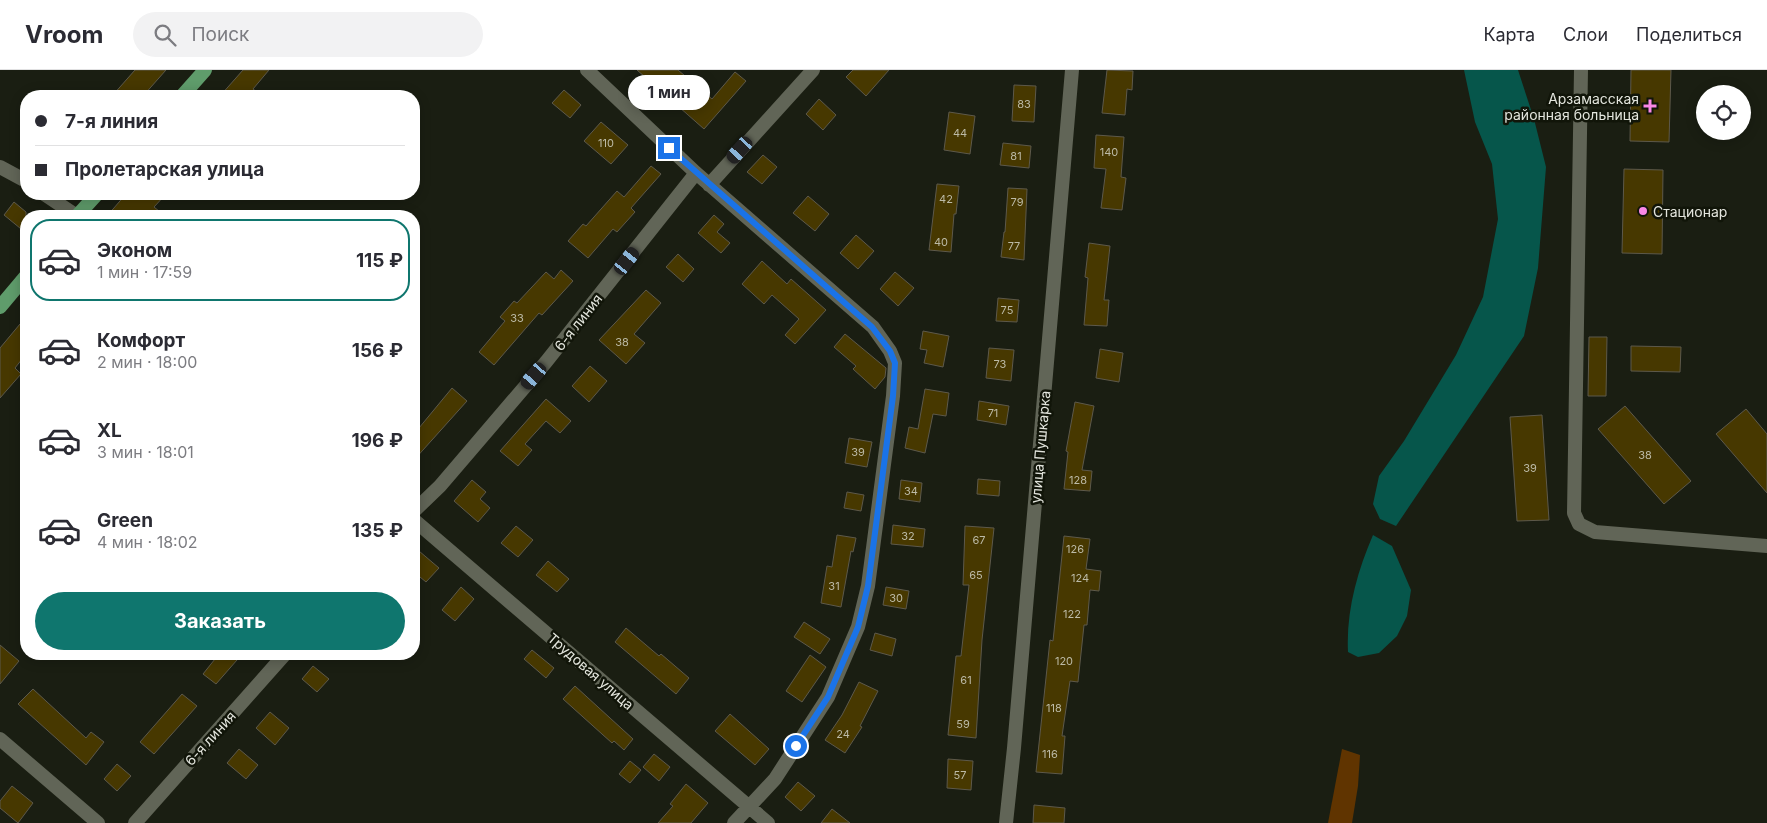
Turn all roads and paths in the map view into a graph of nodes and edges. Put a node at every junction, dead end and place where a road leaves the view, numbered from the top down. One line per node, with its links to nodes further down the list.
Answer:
1 (205, 70): 6 (main road)
2 (587, 70): 8 (street)
3 (813, 70): 10 (street)
4 (1072, 70): 27 (street, улица Пушкарка)
5 (1581, 70): 19 (street)
6 (187, 90)
7 (0, 167): 9 (street)
8 (696, 173): 10 (street); 17 (street, 6-я линия)
9 (20, 179)
10 (709, 185): 22 (street)
11 (53, 200): 13 (street)
12 (92, 200): 14 (main road)
13 (68, 210)
14 (82, 210)
15 (20, 283): 16 (main road)
16 (0, 307)
17 (420, 505)
18 (420, 525): 22 (street, Трудовая улица)
19 (1767, 546)
20 (280, 660): 24 (street, 6-я линия)
21 (0, 739): 23 (street)
22 (749, 807): 25 (street); 26 (street, Трудовая улица)
23 (98, 823)
24 (135, 823)
25 (734, 823)
26 (768, 823)
27 (1006, 823)

